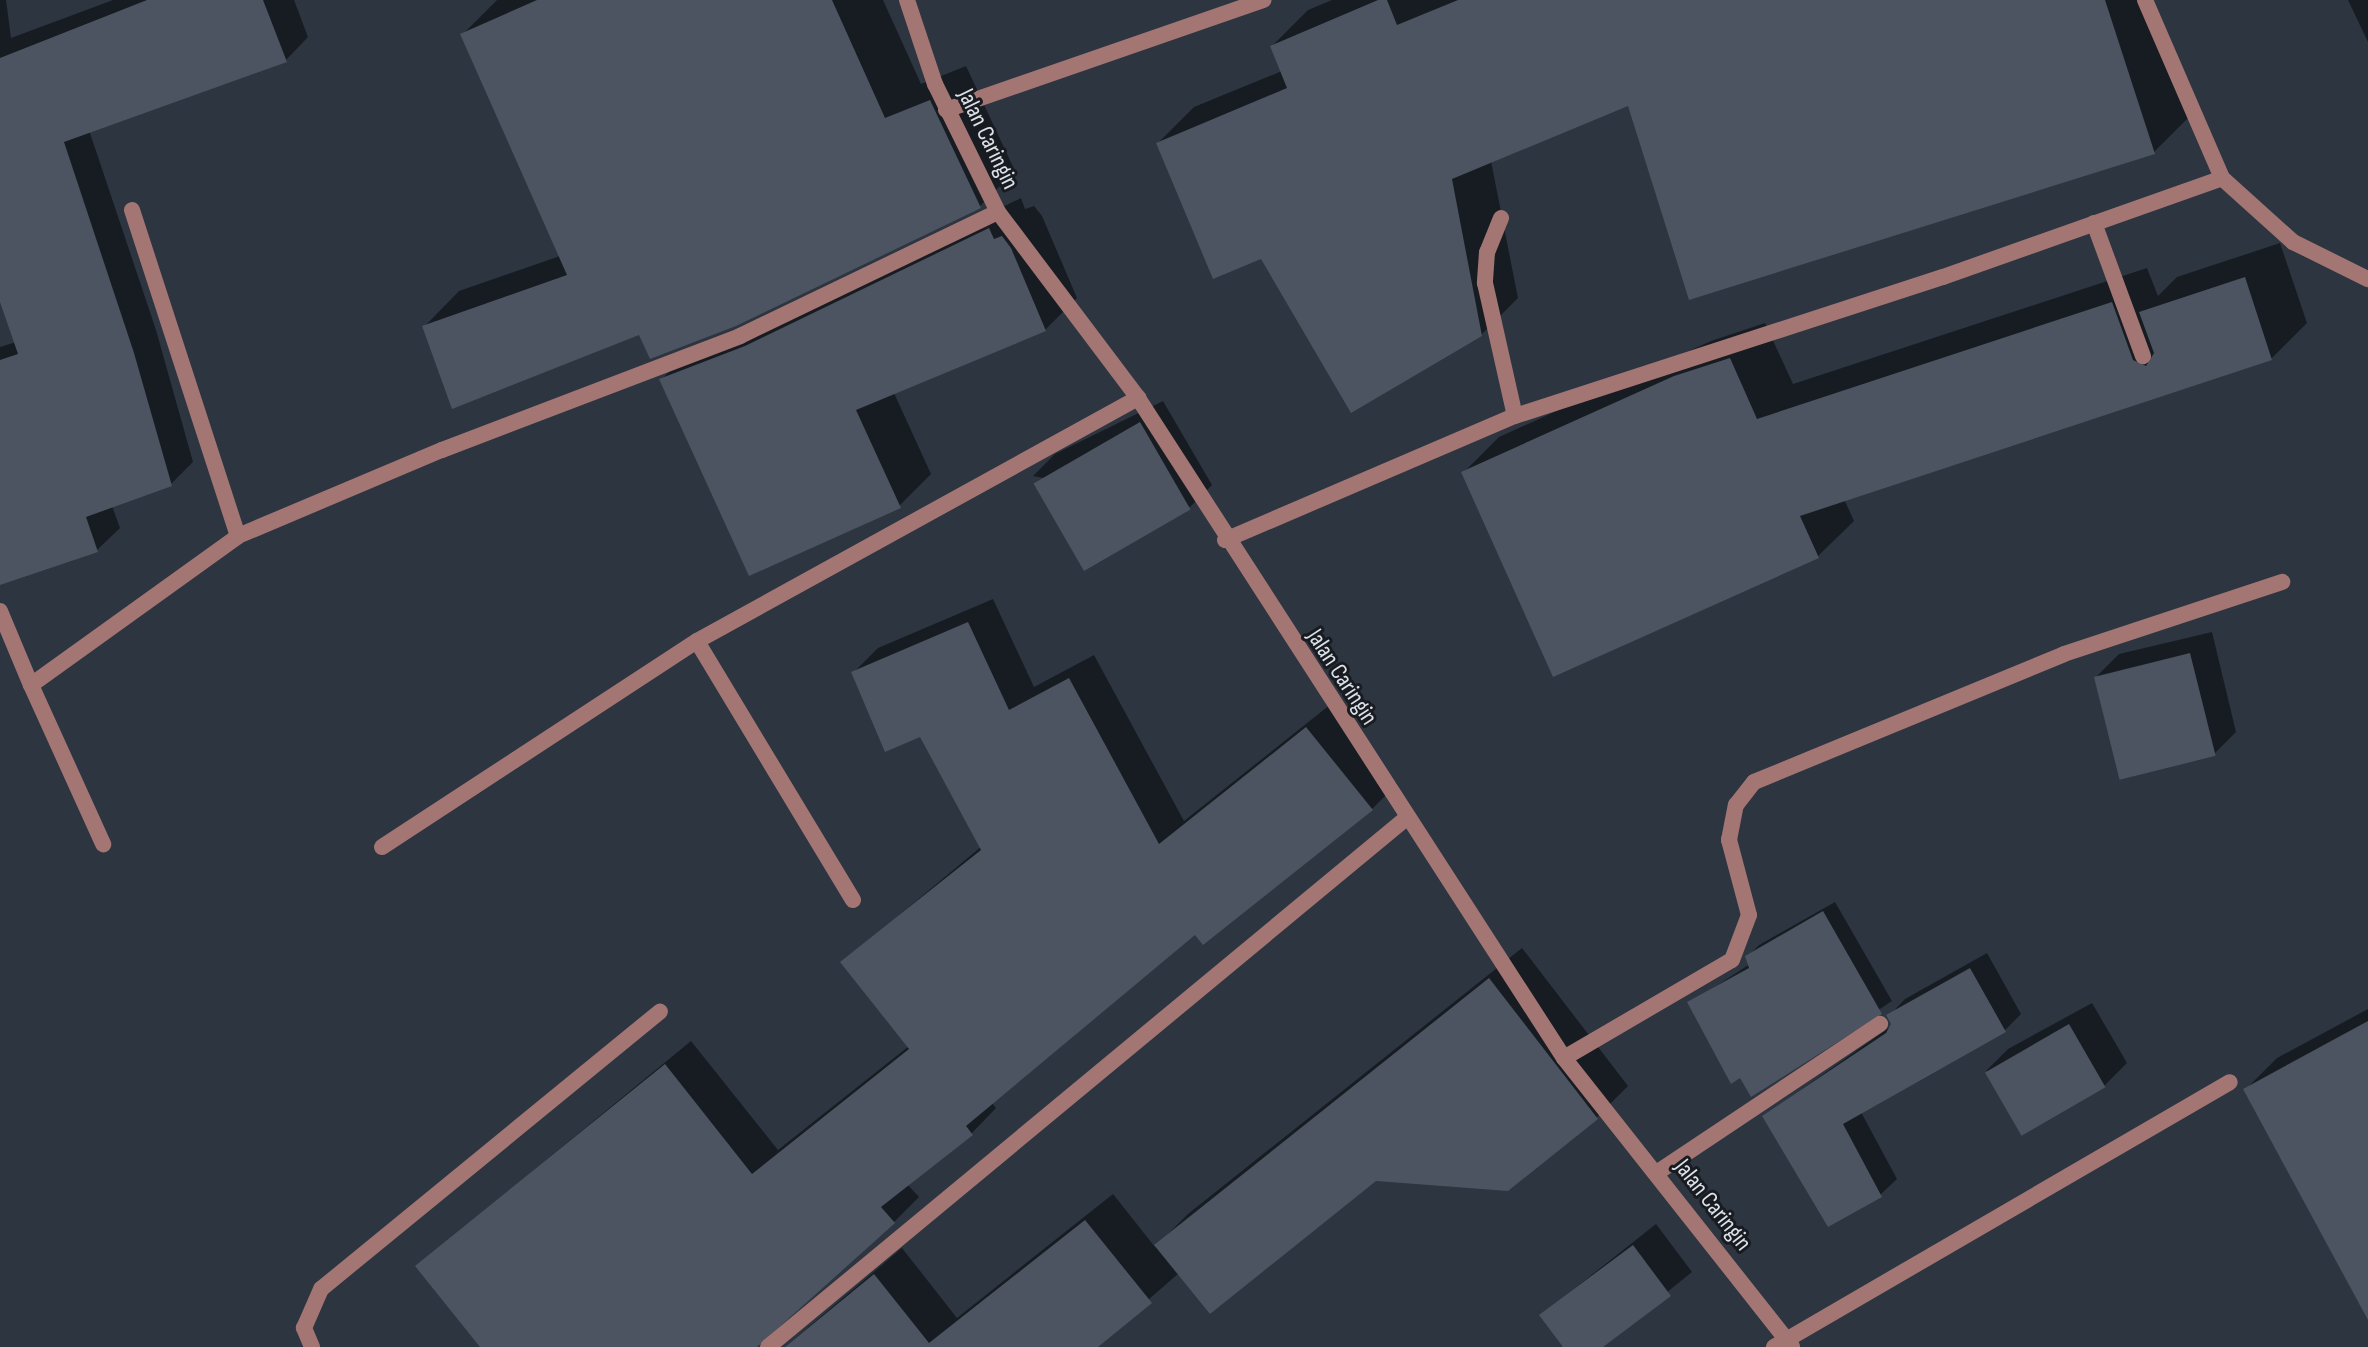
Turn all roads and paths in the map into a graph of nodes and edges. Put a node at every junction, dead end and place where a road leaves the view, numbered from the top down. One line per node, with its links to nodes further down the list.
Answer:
1 (907, 0): 4 (street, Jalan Caringin)
2 (1264, 0): 4 (street)
3 (2145, 0): 5 (street)
4 (946, 110): 7 (street, Jalan Caringin)
5 (2222, 178): 9 (street); 10 (street)
6 (132, 210): 14 (street)
7 (998, 212): 12 (street, Jalan Caringin); 14 (street)
8 (1501, 218): 13 (street)
9 (2094, 223): 11 (street); 13 (street)
10 (2368, 279)
11 (2143, 356)
12 (1138, 398): 15 (street, Jalan Caringin); 18 (street)
13 (1515, 416): 15 (street)
14 (238, 536): 19 (street)
15 (1225, 540): 20 (street, Jalan Caringin)
16 (2282, 582): 26 (street)
17 (0, 611): 19 (street)
18 (697, 641): 22 (street); 23 (street)
19 (31, 685): 21 (street)
20 (1405, 819): 26 (street, Jalan Caringin); 31 (street)
21 (103, 844)
22 (382, 847)
23 (853, 900)
24 (660, 1012): 30 (street)
25 (1880, 1024): 28 (street)
26 (1564, 1058): 28 (street, Jalan Caringin)
27 (2230, 1082): 29 (street)
28 (1658, 1172): 29 (street, Jalan Caringin)
29 (1784, 1344)
30 (312, 1347)
31 (768, 1347)

